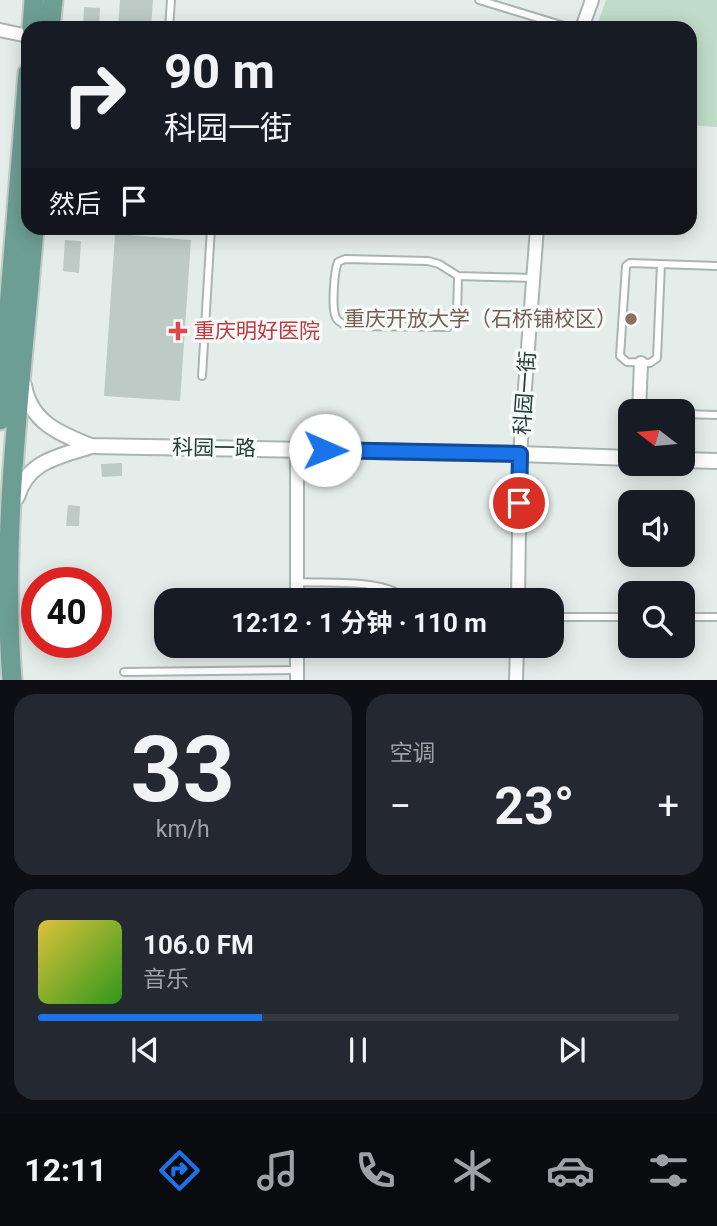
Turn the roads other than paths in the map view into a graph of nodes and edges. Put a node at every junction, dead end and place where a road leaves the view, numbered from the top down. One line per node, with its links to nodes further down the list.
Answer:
1 (34, 0): 6 (main road)
2 (53, 0): 7 (main road)
3 (171, 0): 8 (lane)
4 (479, 0): 9 (lane)
5 (592, 0): 10 (street)
6 (32, 21)
7 (51, 21)
8 (170, 21)
9 (548, 21)
10 (584, 21)
11 (0, 30): 12 (street)
12 (21, 34)
13 (21, 160): 27 (main road)
14 (33, 235): 22 (main road)
15 (211, 235): 23 (lane)
16 (536, 235): 20 (street, 科园一街)
17 (661, 264): 18 (lane); 21 (lane); 21 (lane)
18 (717, 266)
19 (458, 276): 19 (lane); 20 (lane)
20 (533, 278): 30 (street, 科园一街)
21 (641, 363): 24 (street)
22 (22, 370): 28 (street); 34 (main road)
23 (202, 376)
24 (640, 399)
25 (695, 414): 26 (lane)
26 (717, 415)
27 (0, 420)
28 (91, 446): 29 (street, 科园一路); 34 (street)
29 (297, 450): 30 (street, 科园一路); 35 (street)
30 (520, 454): 31 (street, 科园一路); 38 (street, 科园一街)
31 (618, 458)
32 (695, 460): 33 (street)
33 (717, 461)
34 (9, 534): 46 (main road)
35 (297, 582): 36 (street); 37 (lane)
36 (297, 588)
37 (389, 588)
38 (517, 588)
39 (564, 617): 40 (lane)
40 (618, 617)
41 (695, 617): 42 (lane)
42 (717, 617)
43 (517, 658): 47 (street)
44 (124, 672): 45 (lane)
45 (297, 675)
46 (12, 680)
47 (516, 680)

